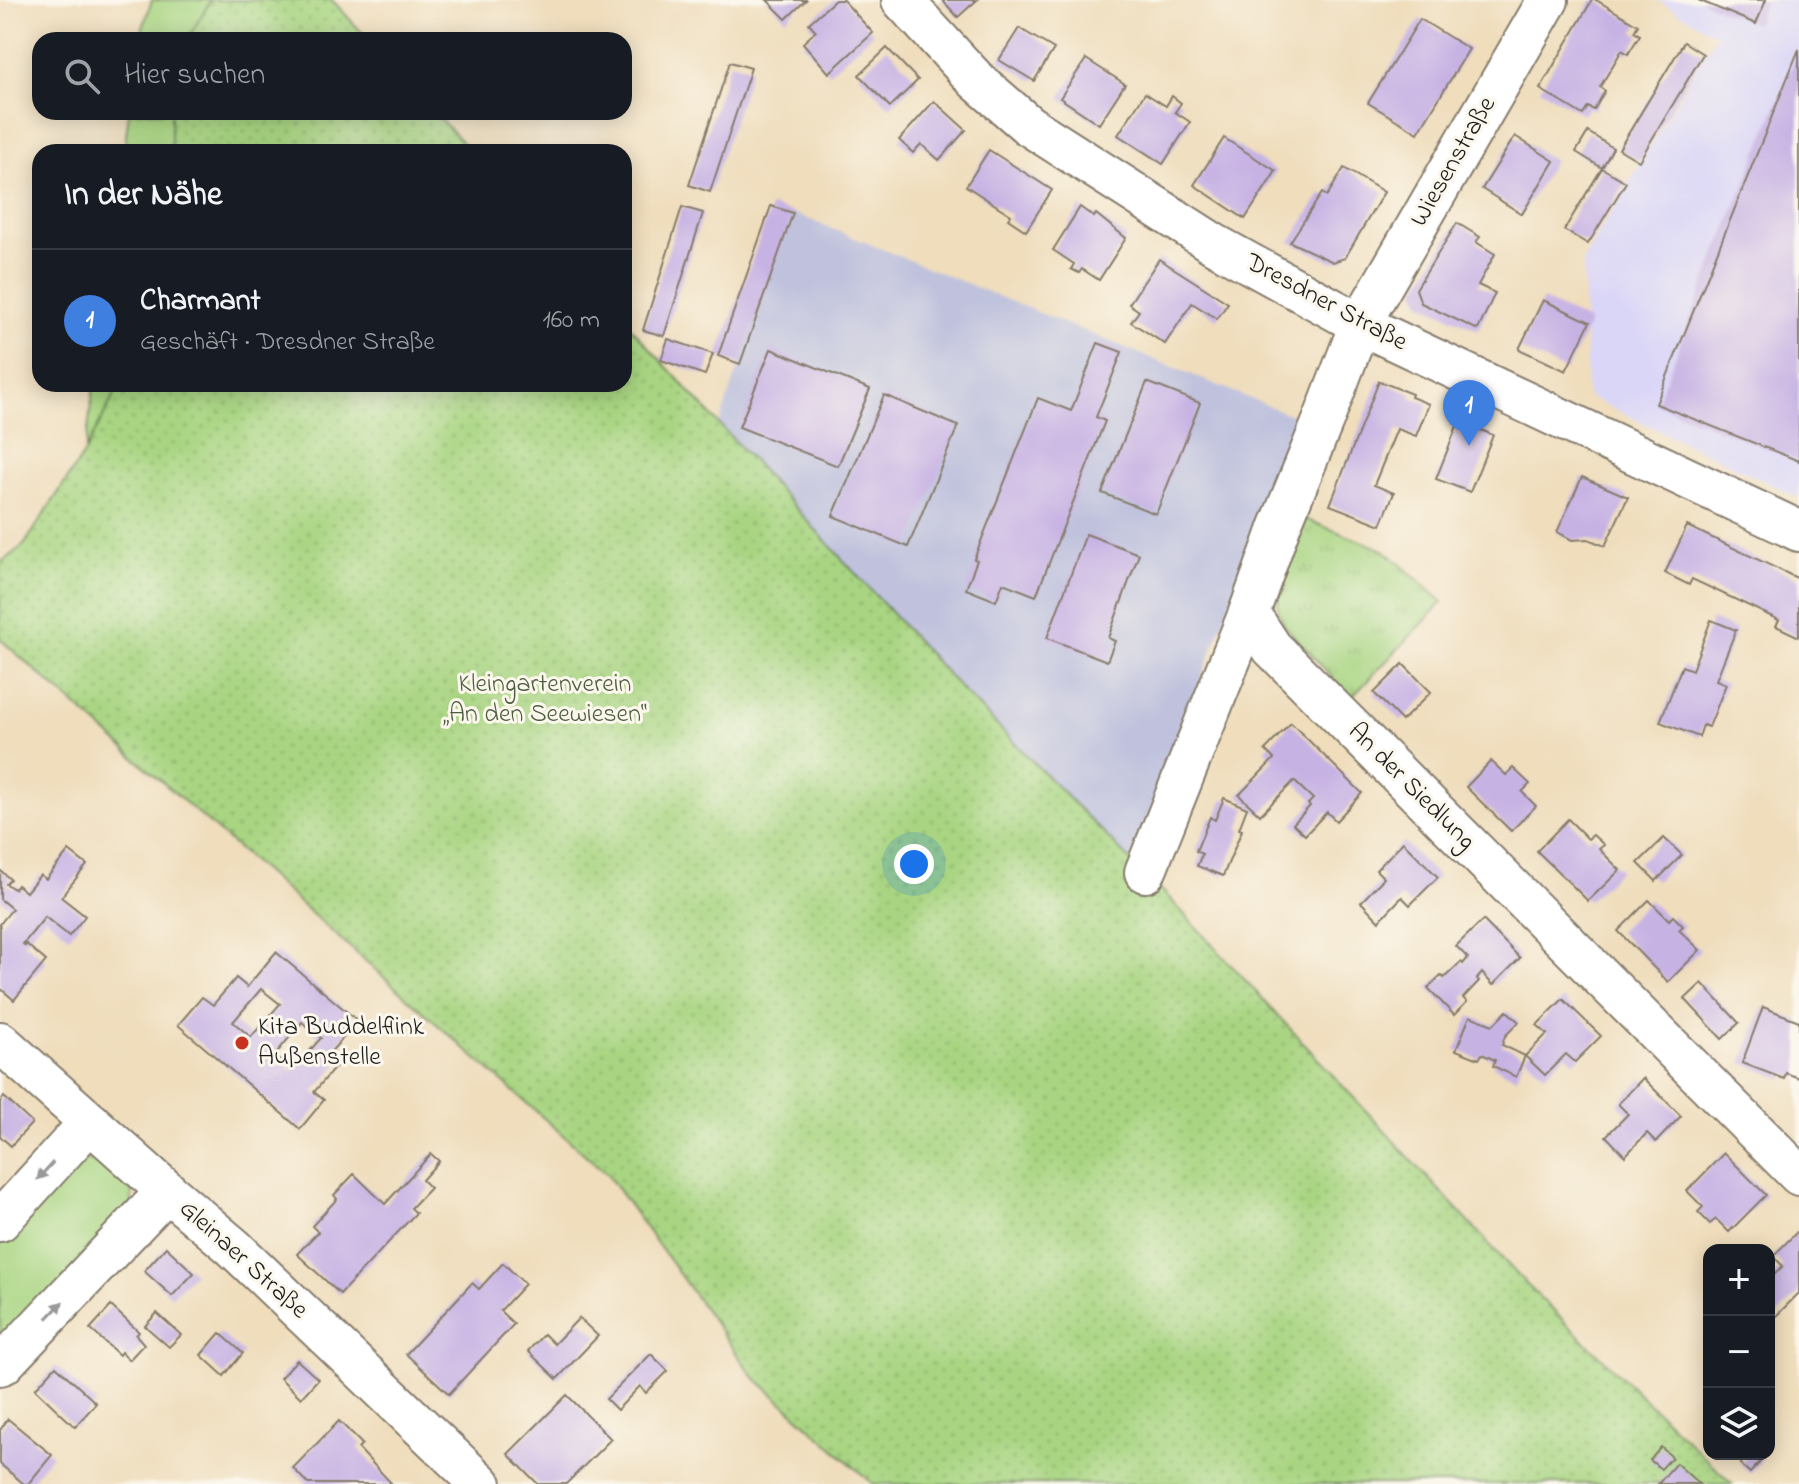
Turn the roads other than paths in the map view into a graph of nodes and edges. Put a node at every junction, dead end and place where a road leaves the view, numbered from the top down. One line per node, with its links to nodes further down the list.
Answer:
1 (902, 0): 3 (street, Dresdner Straße)
2 (1548, 0): 3 (street, Wiesenstraße)
3 (1360, 324): 4 (street, Dresdner Straße); 5 (street)
4 (1799, 531)
5 (1249, 613): 6 (street); 9 (street, An der Siedlung)
6 (1145, 872)
7 (0, 1042): 8 (street, Gleinaer Straße)
8 (90, 1122): 10 (street, Gleinaer Straße); 11 (street, one-way to 11)
9 (1799, 1175)
10 (167, 1191): 12 (street, one-way to 10); 13 (street, Gleinaer Straße)
11 (0, 1221)
12 (0, 1365)
13 (481, 1484)

